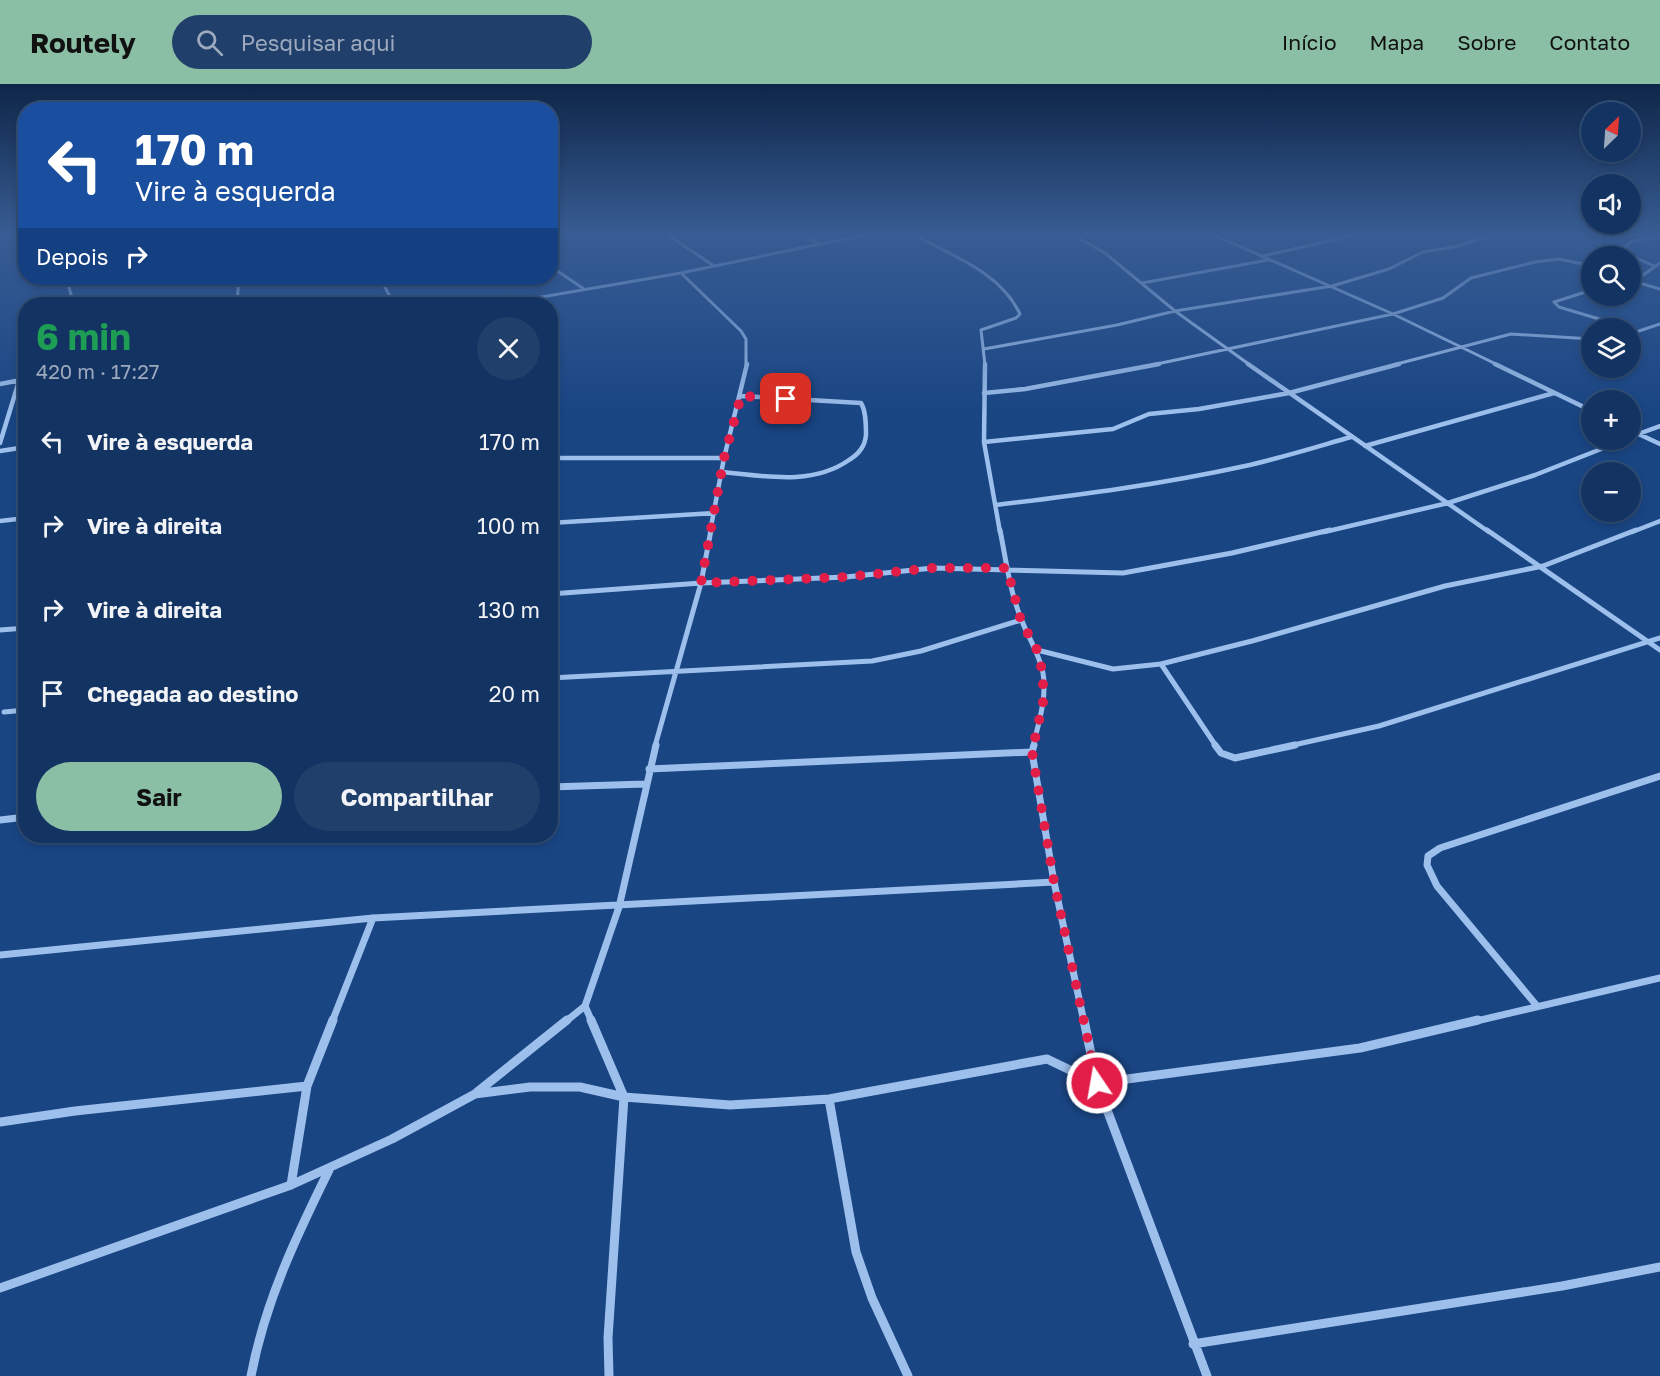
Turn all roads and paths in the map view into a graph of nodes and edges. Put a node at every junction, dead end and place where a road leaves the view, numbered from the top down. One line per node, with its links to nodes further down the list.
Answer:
1 (704, 295): 23 (street)
2 (1009, 295): 15 (street)
3 (1156, 295): 8 (street)
4 (1274, 295): 8 (street)
5 (1352, 295): 9 (street)
6 (1447, 295): 9 (street)
7 (1575, 295): 10 (street)
8 (1175, 311): 15 (street); 16 (street)
9 (1393, 314): 14 (street); 16 (street)
10 (1594, 318)
11 (1660, 324): 12 (street)
12 (1641, 332)
13 (1581, 338): 14 (street)
14 (1464, 348): 21 (street); 22 (street)
15 (984, 349): 20 (street)
16 (1227, 349): 20 (street); 21 (street)
17 (18, 381): 18 (street)
18 (0, 384)
19 (18, 384): 30 (street)
20 (984, 393): 29 (street)
21 (1289, 393): 28 (street); 29 (street)
22 (1554, 393): 24 (street); 32 (street)
23 (741, 396): 37 (street); 38 (street)
24 (1581, 406)
25 (1660, 426): 26 (street)
26 (1641, 433)
27 (1641, 436): 31 (street)
28 (1351, 437): 32 (street); 40 (street)
29 (984, 442): 40 (street)
30 (0, 443)
31 (1660, 444)
32 (1365, 446): 39 (street)
33 (18, 448): 35 (street)
34 (1599, 450): 39 (street)
35 (0, 451)
36 (558, 458): 37 (street)
37 (724, 458): 38 (street)
38 (722, 472): 41 (street)
39 (1448, 503): 46 (street); 47 (street)
40 (996, 505): 47 (street)
41 (716, 513): 45 (street); 48 (street)
42 (18, 519): 44 (street)
43 (1660, 521): 46 (street)
44 (0, 522)
45 (558, 523)
46 (1543, 566): 54 (street); 57 (street)
47 (1007, 568): 48 (street); 50 (street)
48 (701, 583): 49 (street); 58 (street)
49 (558, 593)
50 (1021, 621): 55 (street); 58 (street)
51 (18, 629): 52 (street)
52 (0, 630)
53 (1660, 638): 54 (street)
54 (1648, 642): 56 (street); 57 (street)
55 (1037, 650): 57 (street); 62 (street)
56 (1660, 650)
57 (1161, 664)
58 (674, 671): 59 (street); 63 (street)
59 (558, 678)
60 (18, 711): 61 (street)
61 (4, 712)
62 (1032, 752): 63 (street); 69 (street)
63 (649, 769): 65 (street)
64 (1660, 776): 75 (street)
65 (645, 784): 66 (street); 70 (street)
66 (558, 787)
67 (18, 818): 68 (street)
68 (0, 820)
69 (1054, 882): 70 (street); 76 (street)
70 (619, 907): 71 (street); 74 (street)
71 (373, 918): 72 (street); 77 (street)
72 (0, 955)
73 (1660, 978): 75 (street)
74 (585, 1006): 78 (street); 79 (street)
75 (1537, 1006): 76 (street)
76 (1097, 1083): 80 (street); 86 (street)
77 (307, 1086): 81 (street); 83 (street)
78 (475, 1094): 79 (street); 82 (street)
79 (624, 1097): 80 (street); 88 (street)
80 (829, 1099): 89 (street)
81 (0, 1122)
82 (329, 1169): 83 (street); 87 (street)
83 (291, 1185): 85 (street)
84 (1660, 1267): 86 (street)
85 (0, 1288)
86 (1193, 1344): 90 (street)
87 (251, 1376)
88 (609, 1376)
89 (908, 1376)
90 (1207, 1376)

